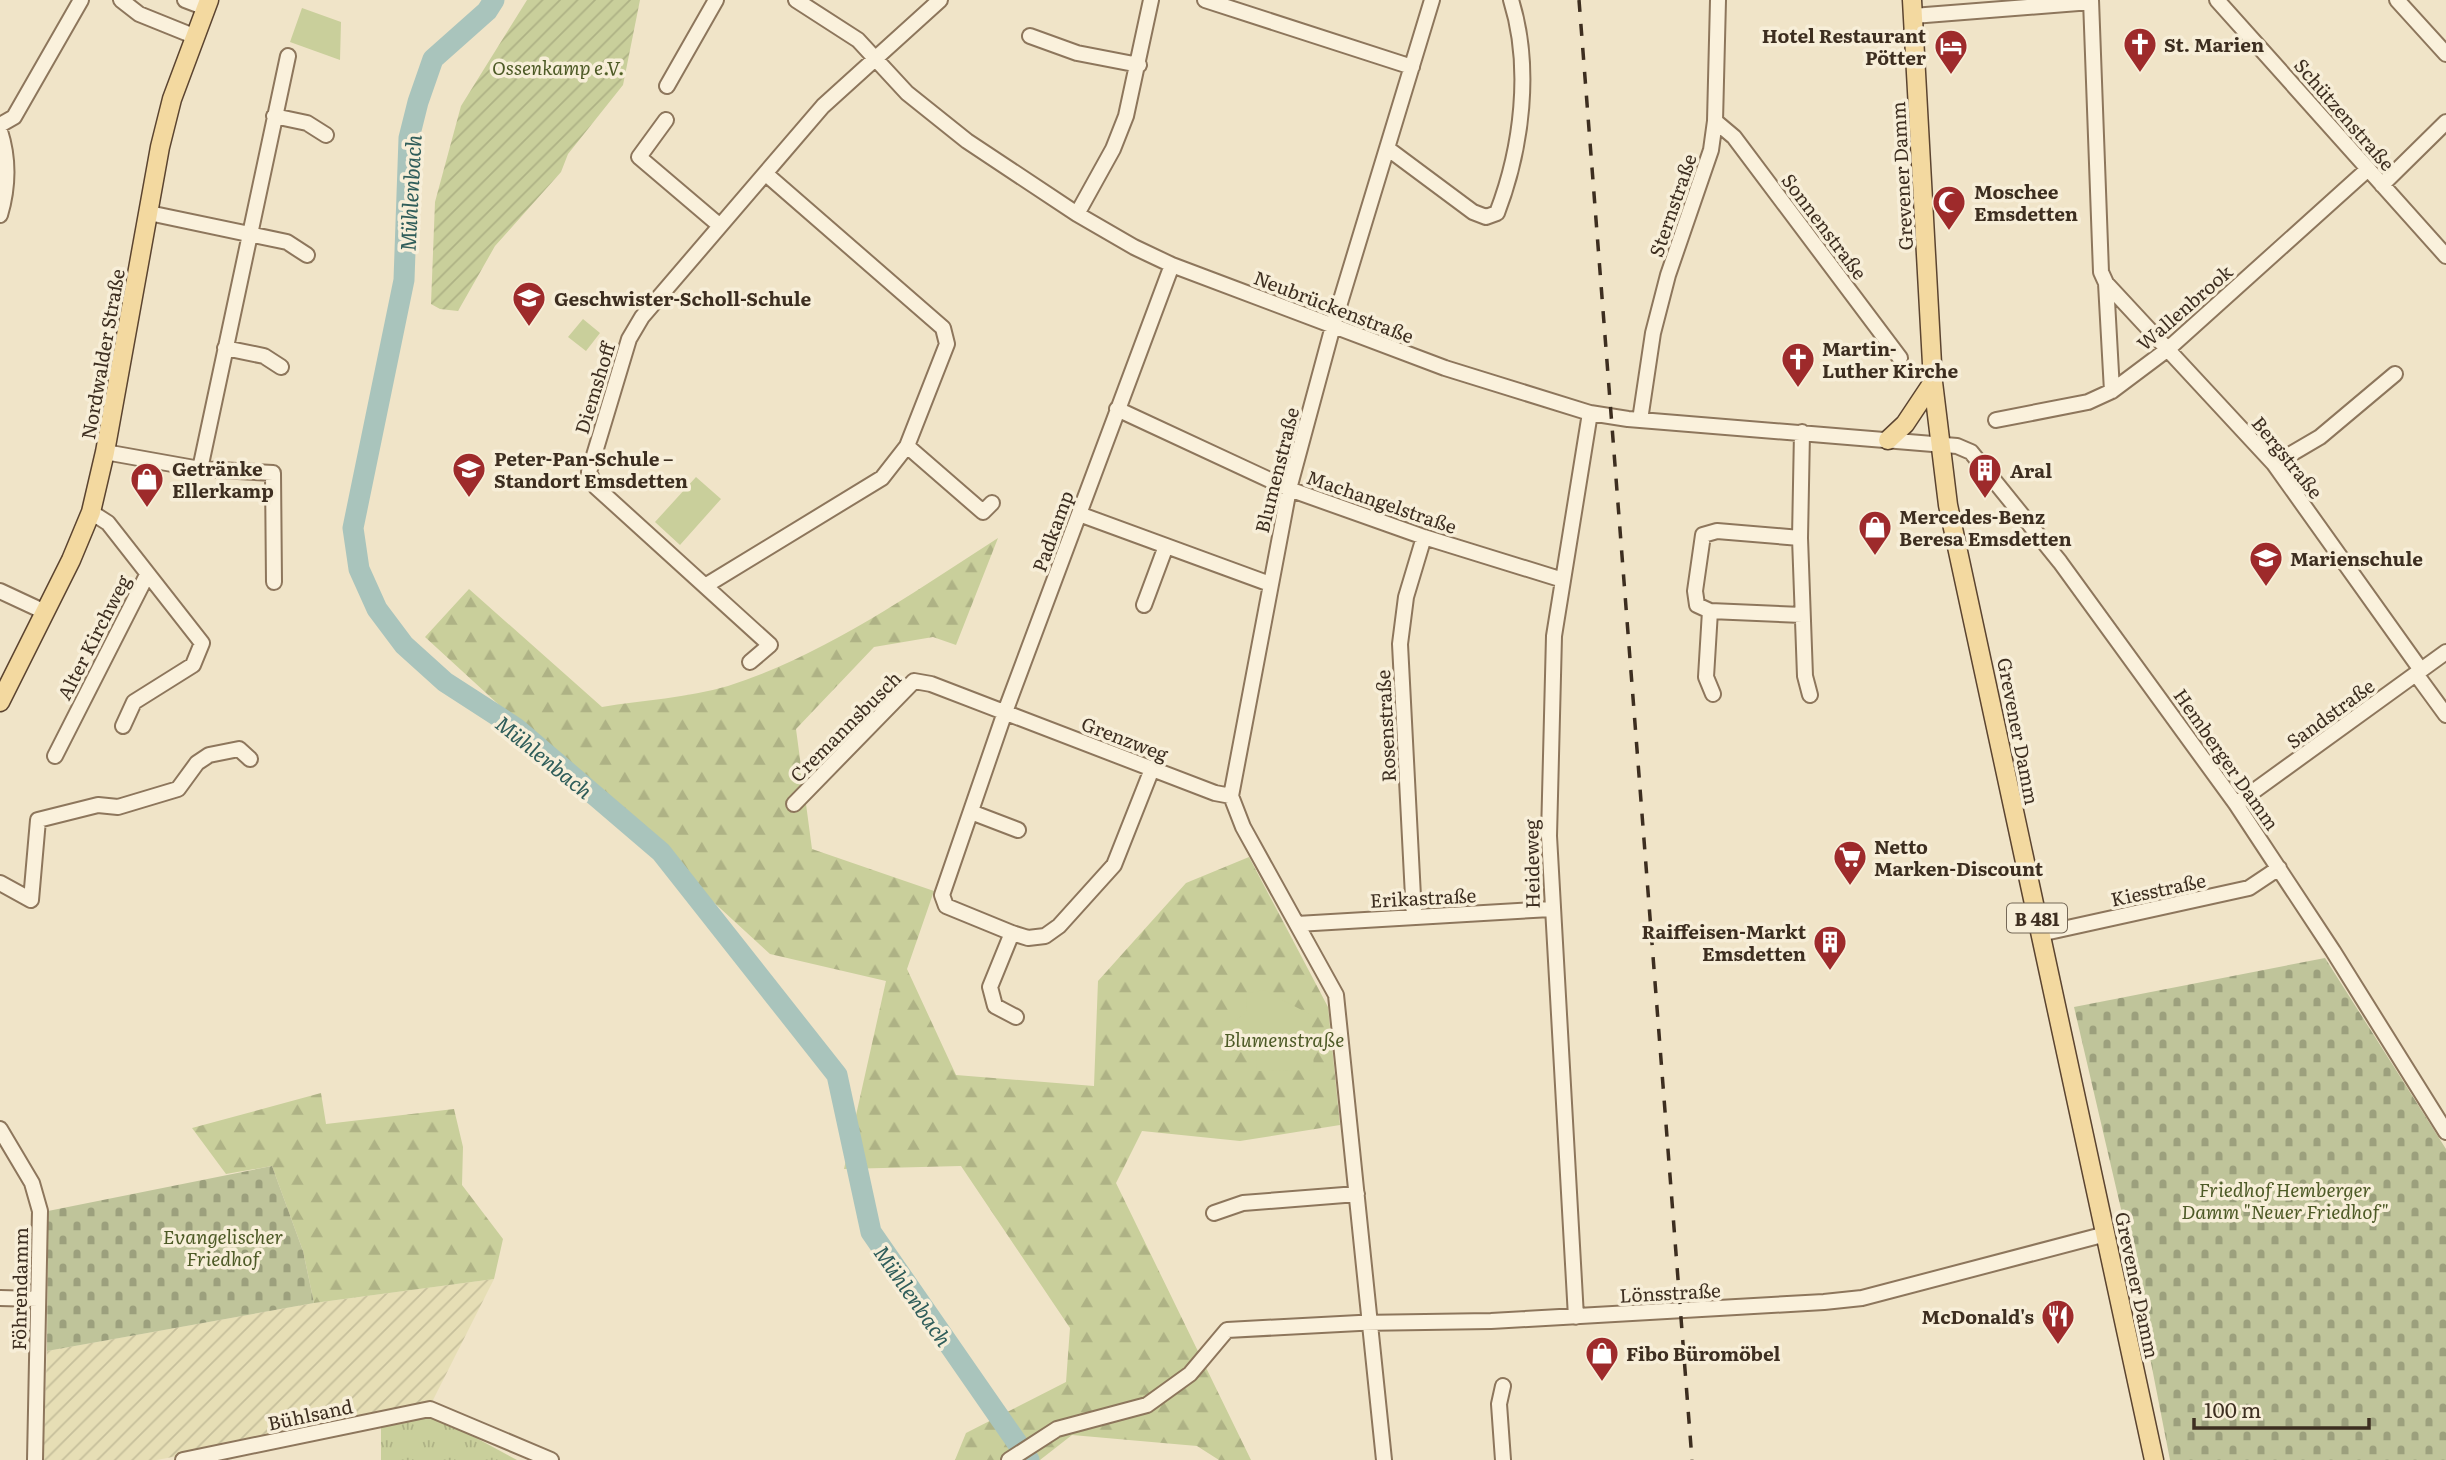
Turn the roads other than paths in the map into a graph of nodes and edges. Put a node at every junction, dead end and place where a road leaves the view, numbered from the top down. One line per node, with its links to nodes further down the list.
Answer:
1 (81, 0): 29 (street)
2 (121, 0): 18 (street)
3 (185, 0): 15 (street)
4 (716, 0): 24 (street)
5 (796, 0): 21 (street, Neubrückenstraße)
6 (940, 0): 21 (street, Diemshoff)
7 (1151, 0): 22 (street)
8 (1205, 0): 23 (street)
9 (1432, 0): 23 (street, Blumenstraße)
10 (1511, 0): 32 (street)
11 (1718, 0): 27 (street, Sternstraße)
12 (2217, 0): 33 (street, Schützenstraße)
13 (2397, 0): 19 (street)
14 (2091, 1): 16 (street); 44 (street)
15 (208, 4): 18 (main road, Nordwalder Straße)
16 (1913, 8): 51 (main road, Grevener Damm / B 481)
17 (1030, 36): 22 (street)
18 (195, 37): 36 (main road, Nordwalder Straße)
19 (2446, 54)
20 (288, 56): 25 (street)
21 (874, 59): 34 (street, Diemshoff); 37 (street, Neubrückenstraße)
22 (1139, 65): 37 (street)
23 (1412, 67): 32 (street, Blumenstraße)
24 (667, 86)
25 (274, 116): 31 (street); 40 (street)
26 (666, 120): 39 (street)
27 (1715, 121): 48 (street, Sonnenstraße); 55 (street, Sternstraße)
28 (2446, 121): 35 (street)
29 (0, 125)
30 (0, 131): 38 (street)
31 (326, 135)
32 (1387, 148): 45 (street, Blumenstraße)
33 (2368, 169): 35 (street, Schützenstraße); 47 (street, Wallenbrook)
34 (766, 174): 39 (street, Diemshoff); 59 (street)
35 (2382, 185): 41 (street, Schützenstraße)
36 (149, 214): 40 (street); 61 (main road, Nordwalder Straße)
37 (1077, 214): 43 (street, Neubrückenstraße)
38 (0, 215)
39 (719, 225): 75 (street, Diemshoff)
40 (248, 234): 42 (street); 46 (street)
41 (2445, 254)
42 (307, 255)
43 (1172, 265): 45 (street, Neubrückenstraße); 53 (street, Padkamp)
44 (2106, 283): 47 (street, Bergstraße); 52 (street)
45 (1333, 326): 54 (street, Neubrückenstraße); 64 (street, Blumenstraße)
46 (225, 348): 49 (street); 63 (street)
47 (2168, 349): 52 (street, Wallenbrook); 62 (street, Bergstraße)
48 (1899, 358)
49 (281, 367)
50 (2395, 374): 62 (street)
51 (1933, 382): 58 (main road); 60 (main road, Grevener Damm / B 481)
52 (2112, 391): 56 (street, Wallenbrook)
53 (1118, 409): 64 (street, Machangelstraße); 67 (street, Padkamp)
54 (1590, 413): 55 (street, Neubrückenstraße); 72 (street, Heideweg)
55 (1640, 420): 57 (street, Neubrückenstraße)
56 (1996, 420)
57 (1802, 432): 58 (street, Neubrückenstraße); 69 (street)
58 (1888, 440): 60 (street, Neubrückenstraße)
59 (907, 446): 65 (street); 75 (street)
60 (1940, 446): 95 (street, Hemberger Damm); 104 (main road, Grevener Damm / B 481)
61 (105, 452): 63 (street); 66 (main road, Nordwalder Straße)
62 (2274, 464): 83 (street, Bergstraße)
63 (200, 469): 73 (street)
64 (1289, 489): 68 (street, Machangelstraße); 74 (street, Blumenstraße)
65 (992, 503)
66 (91, 512): 71 (street, Alter Kirchweg); 79 (main road, Nordwalder Straße)
67 (1079, 514): 70 (street); 87 (street, Padkamp)
68 (1424, 537): 72 (street, Machangelstraße); 101 (street, Rosenstraße)
69 (1800, 538): 78 (street); 80 (street)
70 (1166, 546): 74 (street); 77 (street)
71 (147, 575): 89 (street); 90 (street, Alter Kirchweg)
72 (1563, 580): 100 (street, Heideweg)
73 (274, 582)
74 (1270, 584): 93 (street, Blumenstraße)
75 (705, 586): 82 (street, Diemshoff)
76 (0, 591): 79 (street)
77 (1144, 605)
78 (1710, 611): 80 (street); 84 (street)
79 (45, 612): 86 (main road, Nordwalder Straße)
80 (1802, 615): 85 (street)
81 (2446, 652): 83 (street, Sandstraße)
82 (750, 662)
83 (2419, 672): 88 (street, Bergstraße); 95 (street, Sandstraße)
84 (1713, 694)
85 (1810, 695)
86 (0, 702)
87 (1005, 712): 92 (street, Grenzweg); 94 (street, Cremannsbusch); 96 (street, Padkamp)
88 (2446, 715)
89 (123, 726)
90 (55, 756)
91 (250, 759): 99 (street)
92 (1152, 769): 93 (street, Grenzweg); 103 (street)
93 (1231, 796): 102 (street)
94 (794, 804)
95 (2236, 804): 98 (street, Hemberger Damm)
96 (971, 812): 97 (street); 103 (street, Padkamp)
97 (1018, 830)
98 (2278, 868): 104 (street, Kiesstraße); 107 (street, Hemberger Damm)
99 (0, 883)
100 (1551, 909): 101 (street, Erikastraße); 113 (street, Heideweg)
101 (1414, 916): 102 (street, Erikastraße)
102 (1297, 924): 108 (street)
103 (1012, 933): 105 (street)
104 (2040, 934): 110 (main road, Grevener Damm / B 481)
105 (1016, 1017)
106 (0, 1129): 112 (street, Föhrendamm)
107 (2446, 1132)
108 (1357, 1194): 109 (street); 114 (street)
109 (1214, 1213)
110 (2106, 1234): 113 (street, Lönsstraße); 122 (main road, Grevener Damm / B 481)
111 (0, 1298): 112 (street)
112 (38, 1299): 118 (street, Föhrendamm)
113 (1576, 1317): 114 (street, Lönsstraße)
114 (1371, 1325): 116 (street, Lönsstraße); 120 (street)
115 (1503, 1386): 121 (street)
116 (1013, 1458)
117 (194, 1459): 119 (street, Bühlsand)
118 (34, 1460)
119 (551, 1460)
120 (1384, 1460)
121 (1503, 1460)
122 (2154, 1460)

